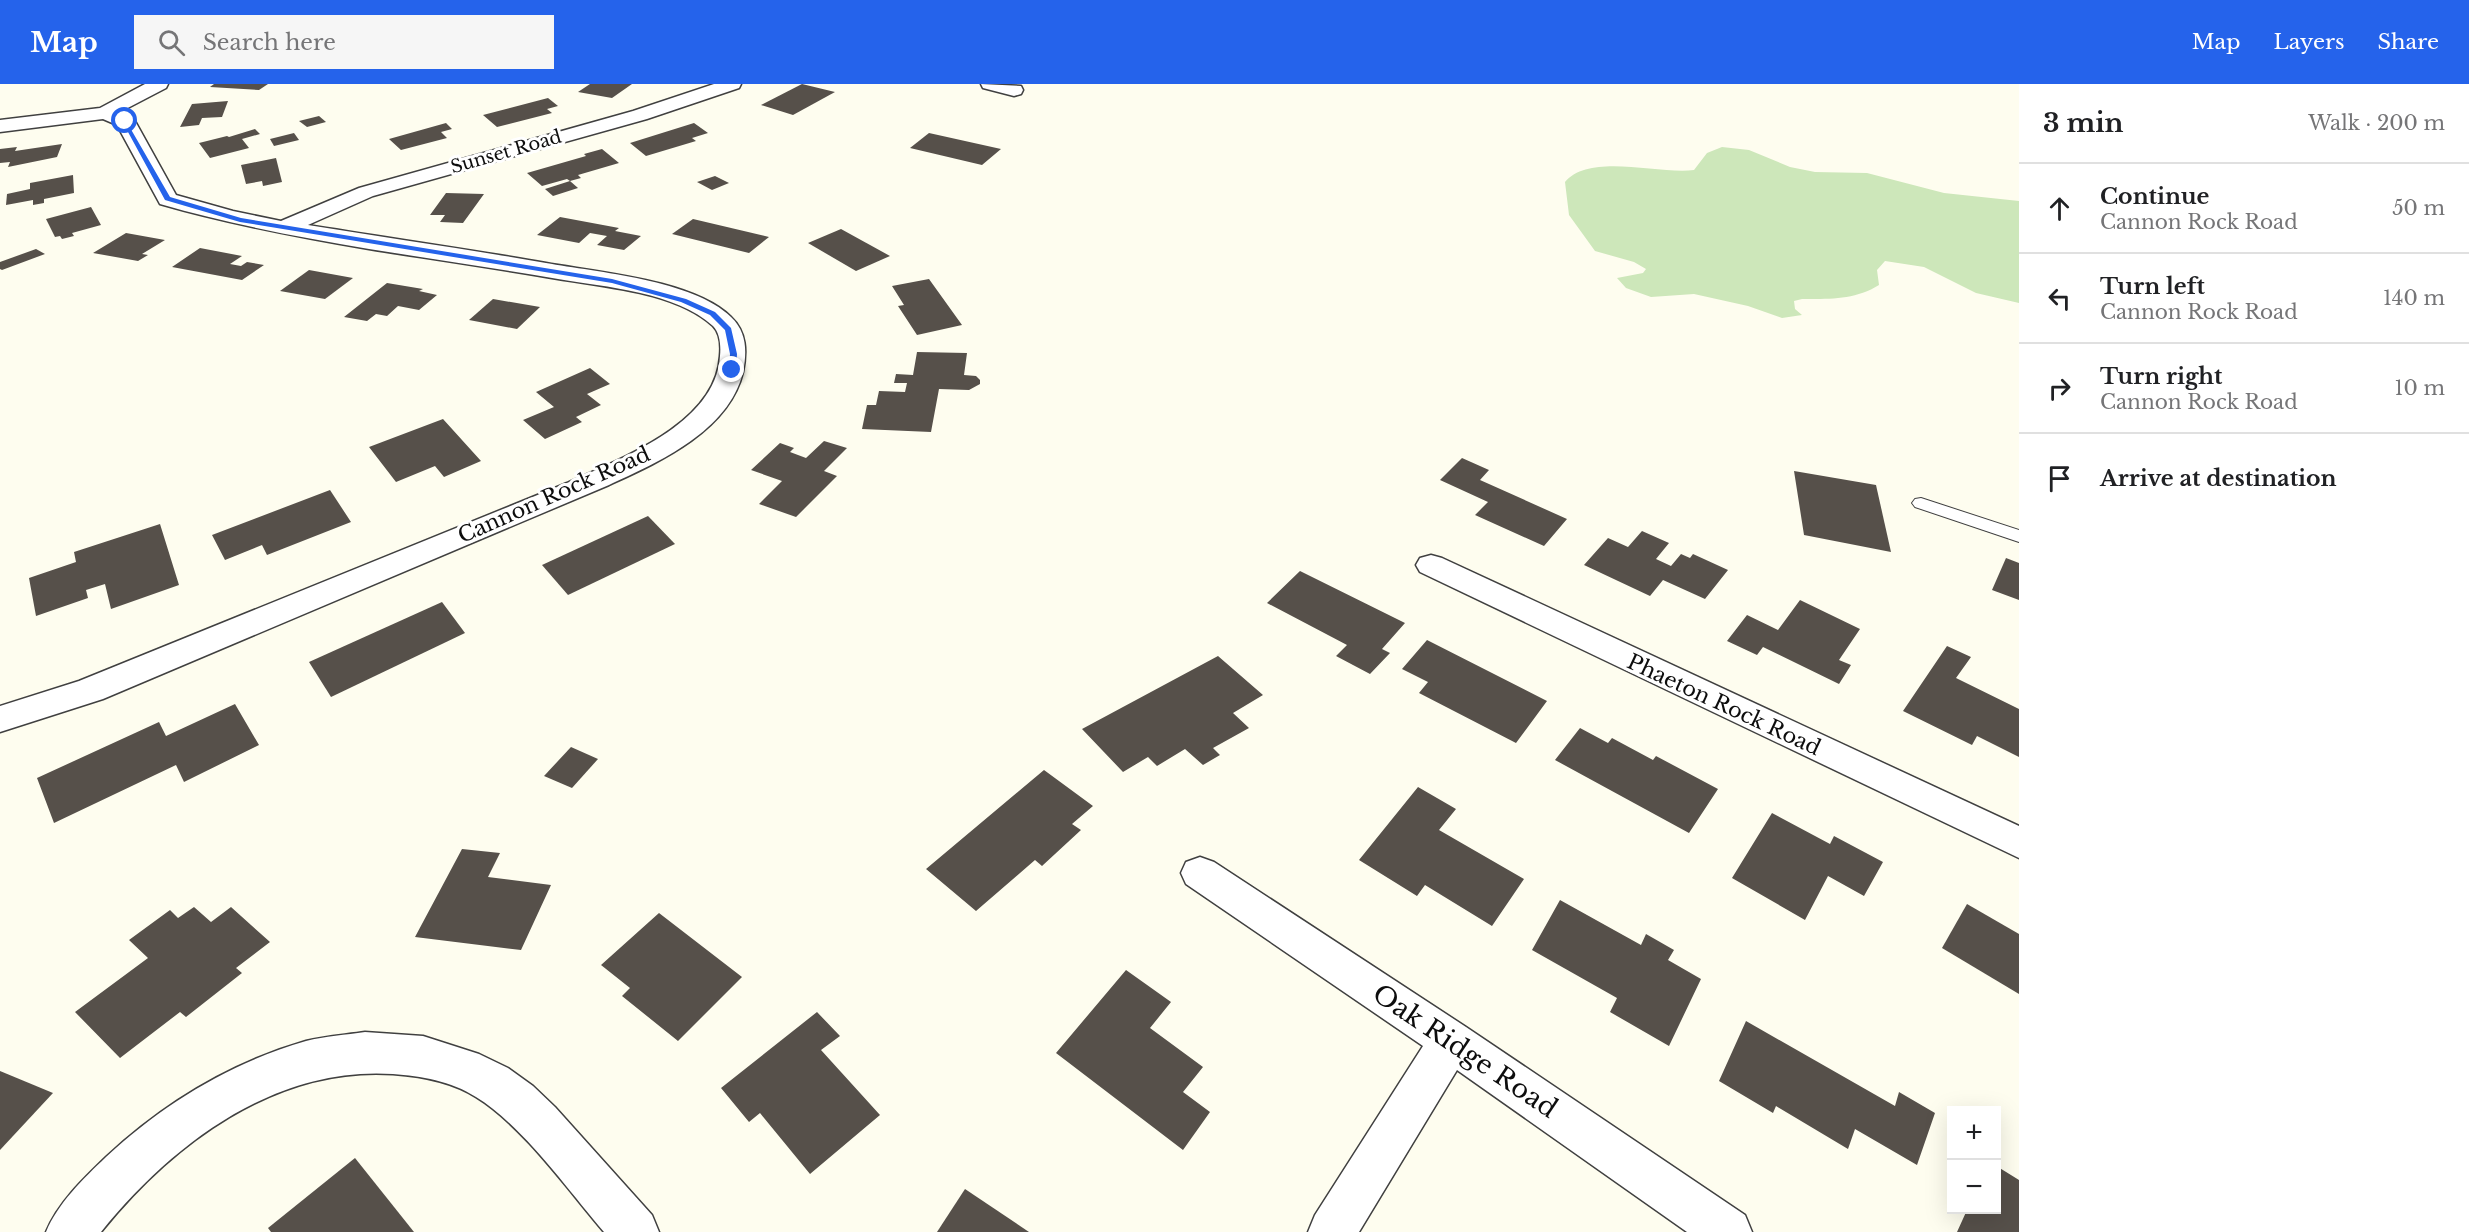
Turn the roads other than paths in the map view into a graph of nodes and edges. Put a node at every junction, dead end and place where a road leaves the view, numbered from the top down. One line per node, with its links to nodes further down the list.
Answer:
1 (159, 84): 5 (street)
2 (732, 84): 7 (street, Sunset Road)
3 (990, 84): 4 (street)
4 (1014, 90)
5 (105, 113): 6 (street); 7 (street, Cannon Rock Road)
6 (0, 126)
7 (283, 228): 11 (street, Cannon Rock Road)
8 (1922, 503): 9 (lane)
9 (2019, 536)
10 (1431, 565): 12 (street, Phaeton Rock Road)
11 (0, 719)
12 (2019, 843)
13 (1200, 873): 14 (street, Oak Ridge Road)
14 (1451, 1041): 17 (street); 18 (street, Oak Ridge Road)
15 (70, 1232): 16 (street)
16 (635, 1232)
17 (1332, 1232)
18 (1728, 1232)

